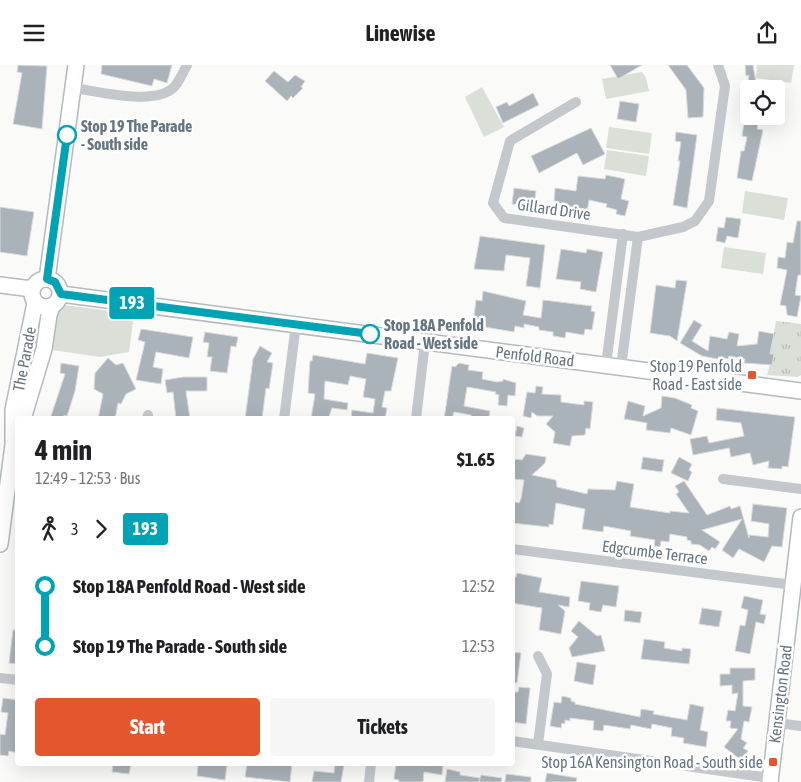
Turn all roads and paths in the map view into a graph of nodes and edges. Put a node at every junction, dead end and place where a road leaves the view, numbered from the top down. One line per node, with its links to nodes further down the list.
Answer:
1 (76, 65): 4 (main road)
2 (187, 65): 4 (street)
3 (718, 65): 7 (street)
4 (73, 88): 8 (main road)
5 (576, 102): 6 (street, Gillard Drive)
6 (623, 234): 7 (street, Gillard Drive); 14 (street)
7 (638, 237): 14 (street)
8 (47, 279): 10 (main road); 11 (main road)
9 (0, 285): 10 (main road)
10 (34, 296): 11 (main road); 19 (main road, The Parade)
11 (57, 300): 12 (main road, Penfold Road); 16 (main road, The Parade)
12 (296, 324): 13 (main road, Penfold Road); 17 (street)
13 (426, 342): 14 (main road, Penfold Road); 18 (street)
14 (613, 366): 15 (main road, Penfold Road)
15 (801, 391)
16 (24, 416)
17 (284, 416)
18 (416, 416)
19 (15, 439): 21 (main road, The Parade)
20 (723, 479): 22 (street)
21 (13, 484): 25 (main road, The Parade)
22 (801, 489)
23 (801, 517): 24 (main road, Kensington Road)
24 (800, 542): 27 (main road, Kensington Road)
25 (0, 545)
26 (515, 549): 27 (street, Edgcumbe Terrace)
27 (793, 585): 28 (main road, Kensington Road)
28 (796, 602): 32 (main road, Kensington Road)
29 (538, 656): 35 (street)
30 (0, 678): 31 (street)
31 (15, 680)
32 (777, 723): 33 (street); 37 (main road, Kensington Road)
33 (801, 726)
34 (515, 741): 35 (street)
35 (538, 744): 37 (street)
36 (371, 766): 38 (street)
37 (770, 780)
38 (369, 782)

